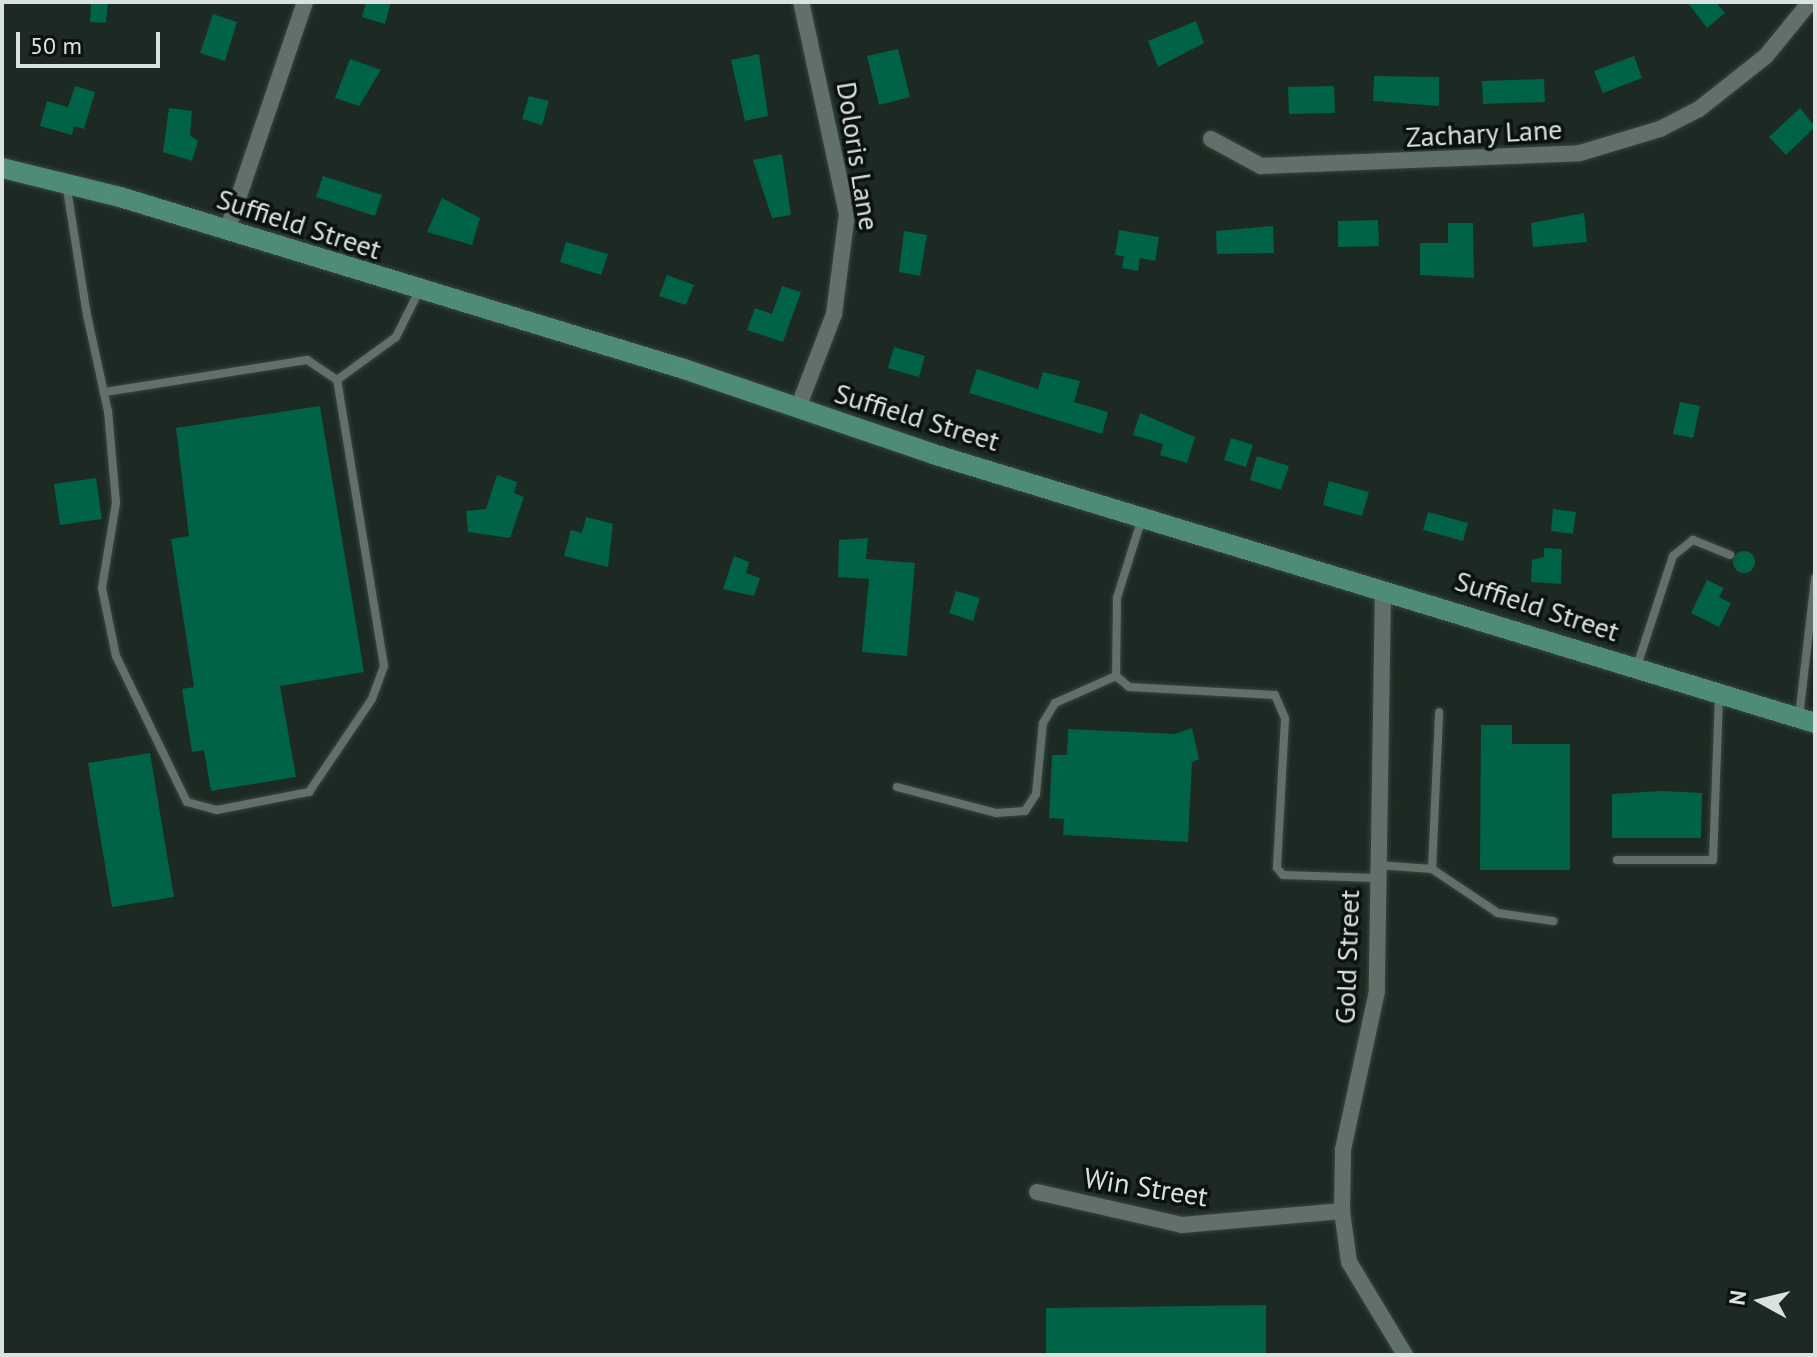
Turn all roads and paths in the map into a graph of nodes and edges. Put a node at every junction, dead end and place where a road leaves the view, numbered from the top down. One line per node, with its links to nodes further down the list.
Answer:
1 (305, 2): 7 (street)
2 (801, 2): 11 (street, Doloris Lane)
3 (1810, 2): 4 (street, Zachary Lane)
4 (1211, 139)
5 (2, 168): 6 (main road, Suffield Street)
6 (67, 189): 7 (main road, Suffield Street); 10 (lane)
7 (227, 231): 8 (main road, Suffield Street)
8 (419, 291): 9 (lane); 11 (main road, Suffield Street)
9 (337, 380): 10 (lane); 10 (lane)
10 (104, 392)
11 (798, 408): 12 (main road, Suffield Street)
12 (1144, 514): 15 (main road, Suffield Street); 17 (lane)
13 (1730, 555): 16 (lane)
14 (1815, 578): 20 (lane)
15 (1383, 590): 16 (main road, Suffield Street); 24 (street, Gold Street)
16 (1636, 667): 18 (main road, Suffield Street)
17 (1116, 676): 21 (lane); 24 (lane)
18 (1719, 693): 20 (main road, Suffield Street); 22 (lane)
19 (1439, 712): 23 (lane)
20 (1807, 720)
21 (897, 787)
22 (1617, 860)
23 (1432, 869): 24 (lane); 25 (lane)
24 (1376, 871): 27 (street, Gold Street)
25 (1553, 921)
26 (1037, 1192): 27 (street, Win Street)
27 (1342, 1211): 28 (street, Gold Street)
28 (1405, 1355)

